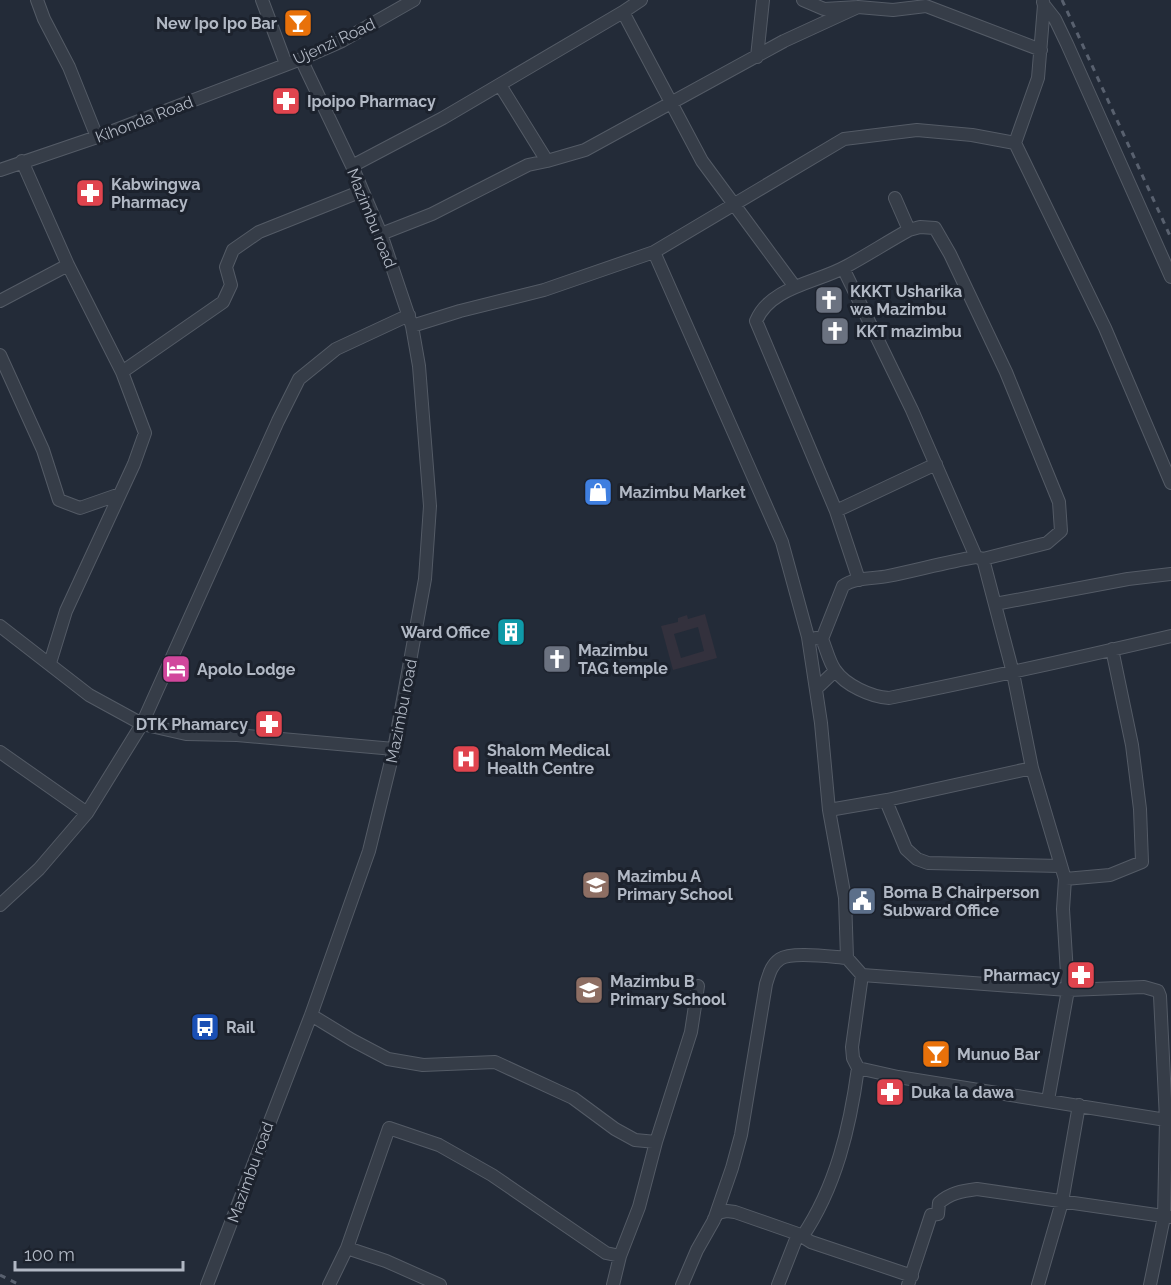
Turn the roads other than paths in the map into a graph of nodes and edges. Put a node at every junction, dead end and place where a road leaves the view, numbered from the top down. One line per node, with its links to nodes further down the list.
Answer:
1 (37, 0): 17 (street)
2 (262, 0): 14 (street)
3 (414, 0): 13 (street, Ujenzi Road)
4 (641, 0): 10 (street)
5 (763, 0): 12 (street)
6 (803, 0): 9 (street)
7 (926, 3): 9 (street); 11 (street)
8 (1043, 3): 11 (street); 31 (street)
9 (858, 7): 12 (street)
10 (623, 12): 15 (street); 16 (street)
11 (1041, 50): 18 (street)
12 (757, 57): 16 (street)
13 (301, 59): 14 (street, Ujenzi Road); 21 (street, Mazimbu road)
14 (285, 64): 17 (street, Kihonda Road)
15 (500, 85): 20 (street); 21 (street)
16 (671, 101): 20 (street); 25 (street)
17 (97, 137): 19 (street, Kihonda Road)
18 (1015, 143): 25 (street); 38 (street)
19 (22, 161): 22 (street, Kihonda Road); 29 (street)
20 (547, 161): 27 (street)
21 (352, 166): 23 (street, Mazimbu road)
22 (0, 170)
23 (362, 191): 27 (street, Mazimbu road); 36 (street)
24 (895, 198): 26 (street)
25 (734, 203): 28 (street); 32 (street)
26 (909, 230): 30 (street); 41 (street)
27 (381, 234): 34 (street, Mazimbu road)
28 (654, 252): 34 (street); 47 (street)
29 (68, 265): 33 (street); 36 (street)
30 (843, 268): 32 (street); 37 (street)
31 (1171, 277)
32 (795, 287): 40 (street)
33 (0, 301)
34 (410, 321): 55 (street); 56 (street, Mazimbu road)
35 (0, 355): 39 (street)
36 (122, 372): 39 (street)
37 (936, 464): 40 (street); 41 (street)
38 (1171, 483)
39 (120, 494): 50 (street)
40 (836, 511): 43 (street)
41 (979, 558): 43 (street); 44 (street)
42 (1171, 574): 44 (street)
43 (859, 580): 48 (street)
44 (995, 604): 53 (street)
45 (0, 626): 50 (street)
46 (1171, 636): 49 (street)
47 (808, 637): 48 (street); 51 (street)
48 (822, 639): 52 (street)
49 (1112, 649): 53 (street); 63 (street)
50 (50, 663): 55 (street)
51 (813, 664): 52 (street); 54 (street)
52 (835, 670): 53 (street); 54 (street)
53 (1013, 674): 58 (street)
54 (816, 689): 60 (street)
55 (142, 724): 56 (street); 61 (street)
56 (394, 749): 69 (street, Mazimbu road)
57 (0, 753): 61 (street)
58 (1032, 768): 59 (street); 62 (street)
59 (886, 801): 60 (street); 62 (street)
60 (829, 810): 65 (street)
61 (87, 813): 64 (street)
62 (1060, 866): 63 (street)
63 (1065, 879): 68 (street)
64 (0, 905)
65 (848, 958): 66 (street); 77 (street)
66 (862, 975): 68 (street); 70 (street)
67 (698, 986): 74 (street)
68 (1068, 990): 71 (street); 73 (street)
69 (311, 1015): 74 (street); 82 (street, Mazimbu road)
70 (858, 1068): 71 (street); 78 (street)
71 (1048, 1100): 72 (street)
72 (1079, 1105): 73 (street); 75 (street)
73 (1166, 1120): 76 (street)
74 (656, 1142): 80 (street)
75 (1062, 1202): 76 (street); 81 (street); 88 (street)
76 (1167, 1217): 89 (street)
77 (714, 1220): 78 (street); 86 (street)
78 (800, 1235): 81 (street); 87 (street)
79 (347, 1248): 80 (street); 83 (street); 84 (street)
80 (620, 1256): 85 (street)
81 (910, 1281)
82 (208, 1285)
83 (329, 1285)
84 (440, 1285)
85 (613, 1285)
86 (682, 1285)
87 (777, 1285)
88 (1038, 1285)
89 (1150, 1285)

